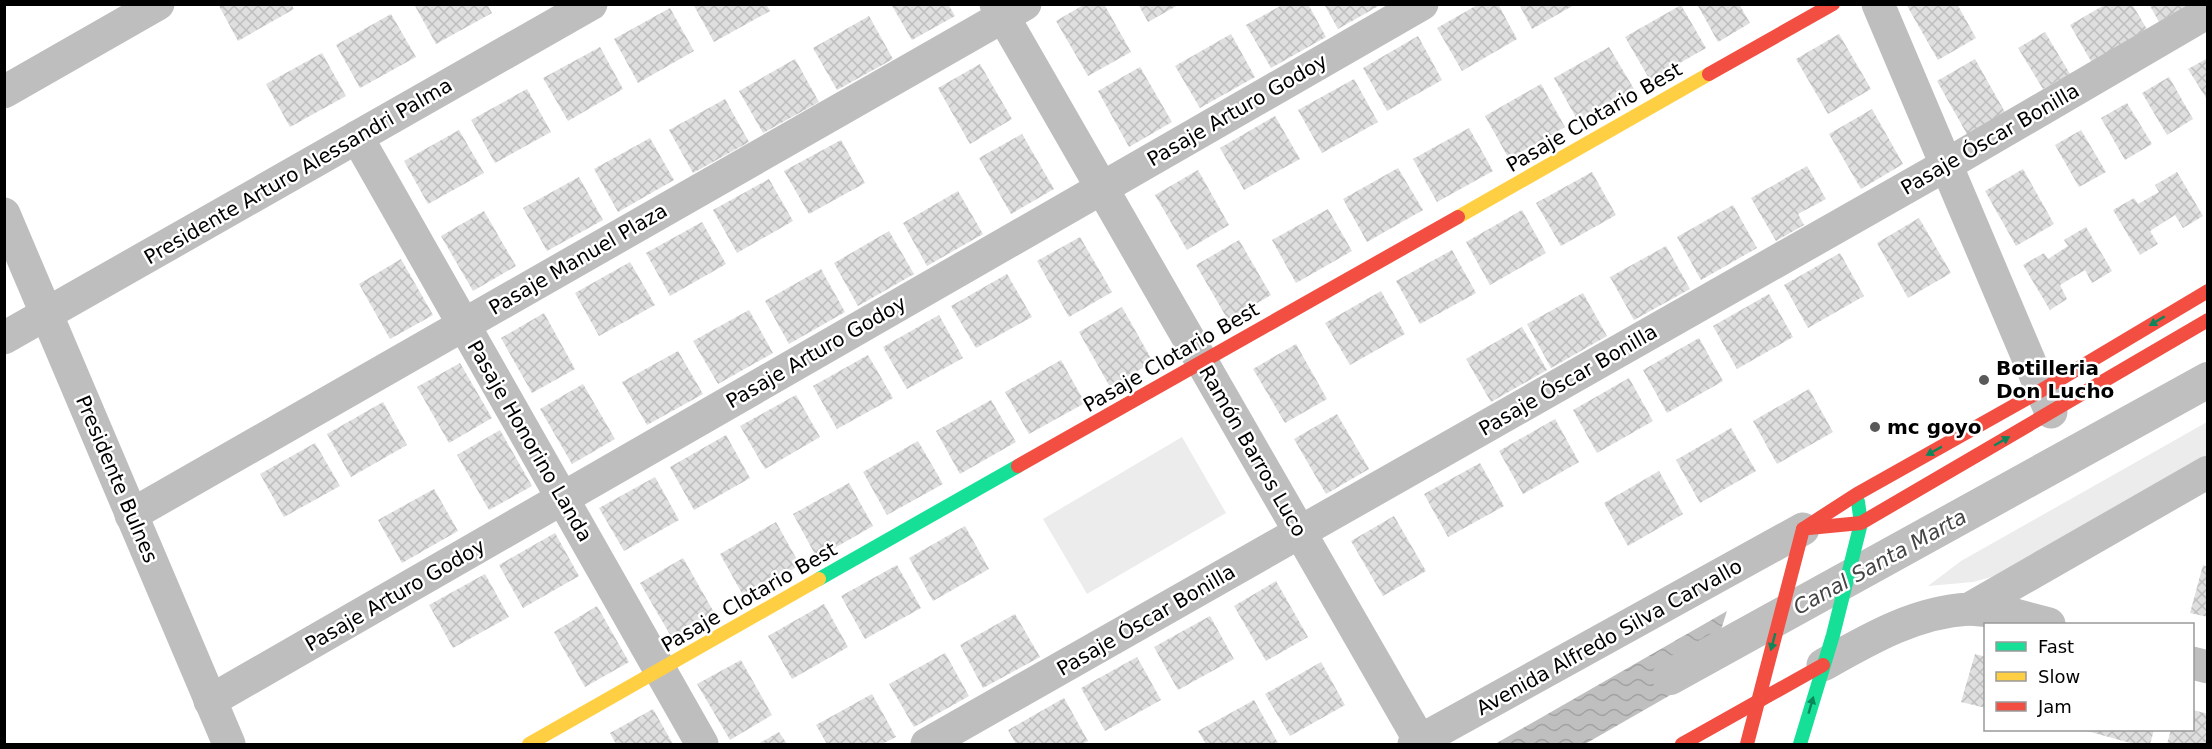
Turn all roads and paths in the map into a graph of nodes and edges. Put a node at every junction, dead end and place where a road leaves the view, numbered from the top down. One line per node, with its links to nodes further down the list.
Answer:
1 (158, 4): 8 (street)
2 (591, 4): 9 (street, Presidente Arturo Alessandri Palma)
3 (1422, 4): 11 (street, Pasaje Arturo Godoy)
4 (1833, 4): 18 (street, Pasaje Clotario Best)
5 (1878, 4): 10 (street)
6 (1008, 9): 11 (street, Ramón Barros Luco); 16 (street, Pasaje Manuel Plaza)
7 (2208, 12): 10 (street, Pasaje Óscar Bonilla)
8 (4, 92)
9 (357, 137): 14 (street, Presidente Arturo Alessandri Palma); 16 (street, Pasaje Honorino Landa)
10 (1946, 165): 19 (street); 26 (street, Pasaje Óscar Bonilla)
11 (1102, 188): 18 (street, Ramón Barros Luco); 22 (street, Pasaje Arturo Godoy)
12 (4, 214): 14 (street, Presidente Bulnes)
13 (2208, 291): 19 (street, Avenida Alfredo Silva Carvallo, one-way to 19)
14 (47, 314): 17 (street, Presidente Arturo Alessandri Palma); 23 (street, Presidente Bulnes)
15 (2208, 320): 19 (street, Avenida Alfredo Silva Carvallo)
16 (463, 324): 22 (street, Pasaje Honorino Landa); 23 (street, Pasaje Manuel Plaza)
17 (4, 338)
18 (1202, 362): 26 (street, Ramón Barros Luco); 30 (street, Pasaje Clotario Best)
19 (2047, 401): 21 (street, Avenida Alfredo Silva Carvallo, one-way to 21); 24 (street, Avenida Alfredo Silva Carvallo, one-way to 19)
20 (2208, 472): 27 (street)
21 (1857, 494): 24 (street); 25 (street, Avenida Alfredo Silva Carvallo)
22 (562, 498): 30 (street, Pasaje Honorino Landa); 31 (street, Pasaje Arturo Godoy)
23 (131, 514): 31 (street, Presidente Bulnes)
24 (1861, 523): 25 (street, Avenida Alfredo Silva Carvallo); 29 (street)
25 (1803, 529): 32 (street, one-way to 32); 33 (street, Avenida Alfredo Silva Carvallo)
26 (1300, 533): 33 (street, Ramón Barros Luco); 37 (street, Pasaje Óscar Bonilla)
27 (1969, 609): 28 (street); 29 (street)
28 (2045, 623)
29 (1828, 650): 32 (street); 40 (street, one-way to 29)
30 (660, 670): 35 (street, Pasaje Clotario Best); 36 (street, Pasaje Honorino Landa)
31 (210, 701): 34 (street, Presidente Bulnes)
32 (1756, 702): 38 (street); 39 (street)
33 (1417, 743)
34 (229, 744)
35 (529, 744)
36 (702, 744)
37 (927, 744)
38 (1682, 744)
39 (1747, 744)
40 (1800, 744)

